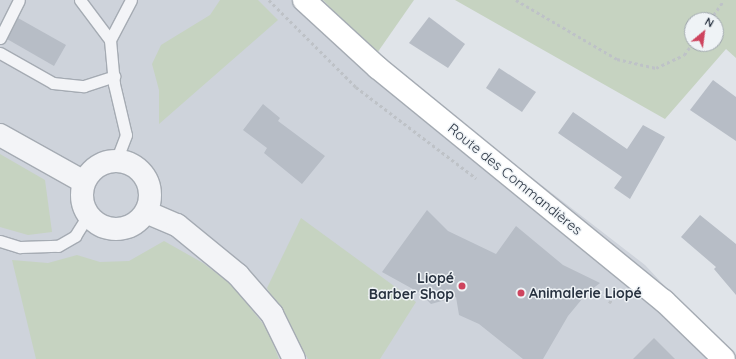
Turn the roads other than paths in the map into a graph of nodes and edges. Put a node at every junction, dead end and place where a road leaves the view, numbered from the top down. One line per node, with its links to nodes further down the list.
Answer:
1 (19, 0): 5 (lane)
2 (80, 0): 6 (lane)
3 (131, 0): 6 (lane)
4 (304, 0): 16 (main road, Route des Commandières)
5 (0, 38)
6 (110, 40): 8 (lane)
7 (0, 53): 8 (lane)
8 (114, 76): 10 (lane)
9 (0, 135): 11 (street)
10 (116, 161): 11 (street); 12 (street)
11 (84, 182): 13 (street)
12 (146, 212): 13 (street); 15 (street)
13 (88, 215): 14 (lane)
14 (0, 241)
15 (294, 359)
16 (724, 359)

